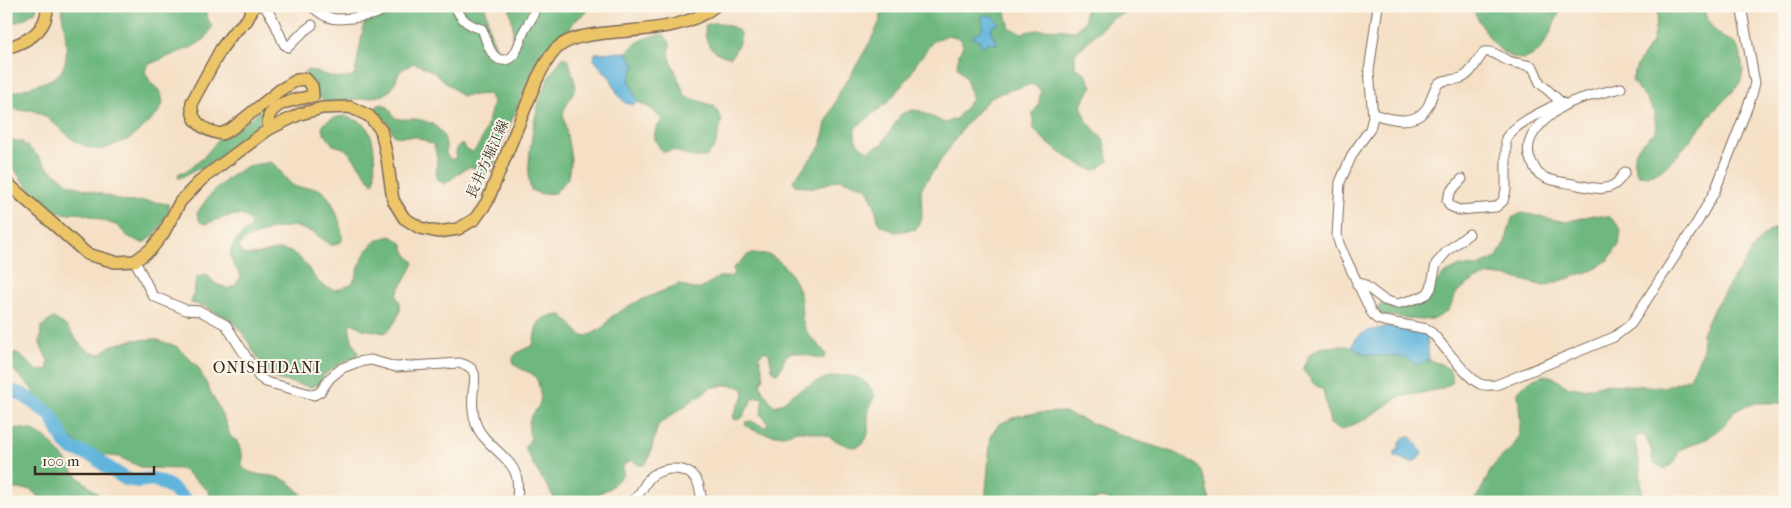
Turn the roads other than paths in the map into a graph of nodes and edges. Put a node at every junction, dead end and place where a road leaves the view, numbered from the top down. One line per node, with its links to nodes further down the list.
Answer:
1 (47, 6): 12 (main road)
2 (254, 6): 14 (main road)
3 (264, 6): 11 (street)
4 (312, 6): 5 (street)
5 (388, 6)
6 (455, 6): 7 (street)
7 (534, 6)
8 (715, 6): 16 (main road, 長井方堀江線)
9 (1378, 6): 17 (street)
10 (1741, 6): 24 (street)
11 (312, 25)
12 (6, 48)
13 (1621, 88): 15 (street)
14 (313, 96): 16 (main road); 18 (main road)
15 (1562, 104): 17 (street); 19 (street); 20 (street)
16 (322, 108): 18 (main road, 長井方堀江線)
17 (1373, 114): 24 (street)
18 (268, 129): 23 (main road, 長井方堀江線)
19 (1625, 172)
20 (1462, 179)
21 (6, 182): 23 (main road)
22 (1469, 234): 24 (street)
23 (135, 261): 25 (street)
24 (1357, 285)
25 (517, 502)
26 (631, 502): 27 (street)
27 (702, 502)

